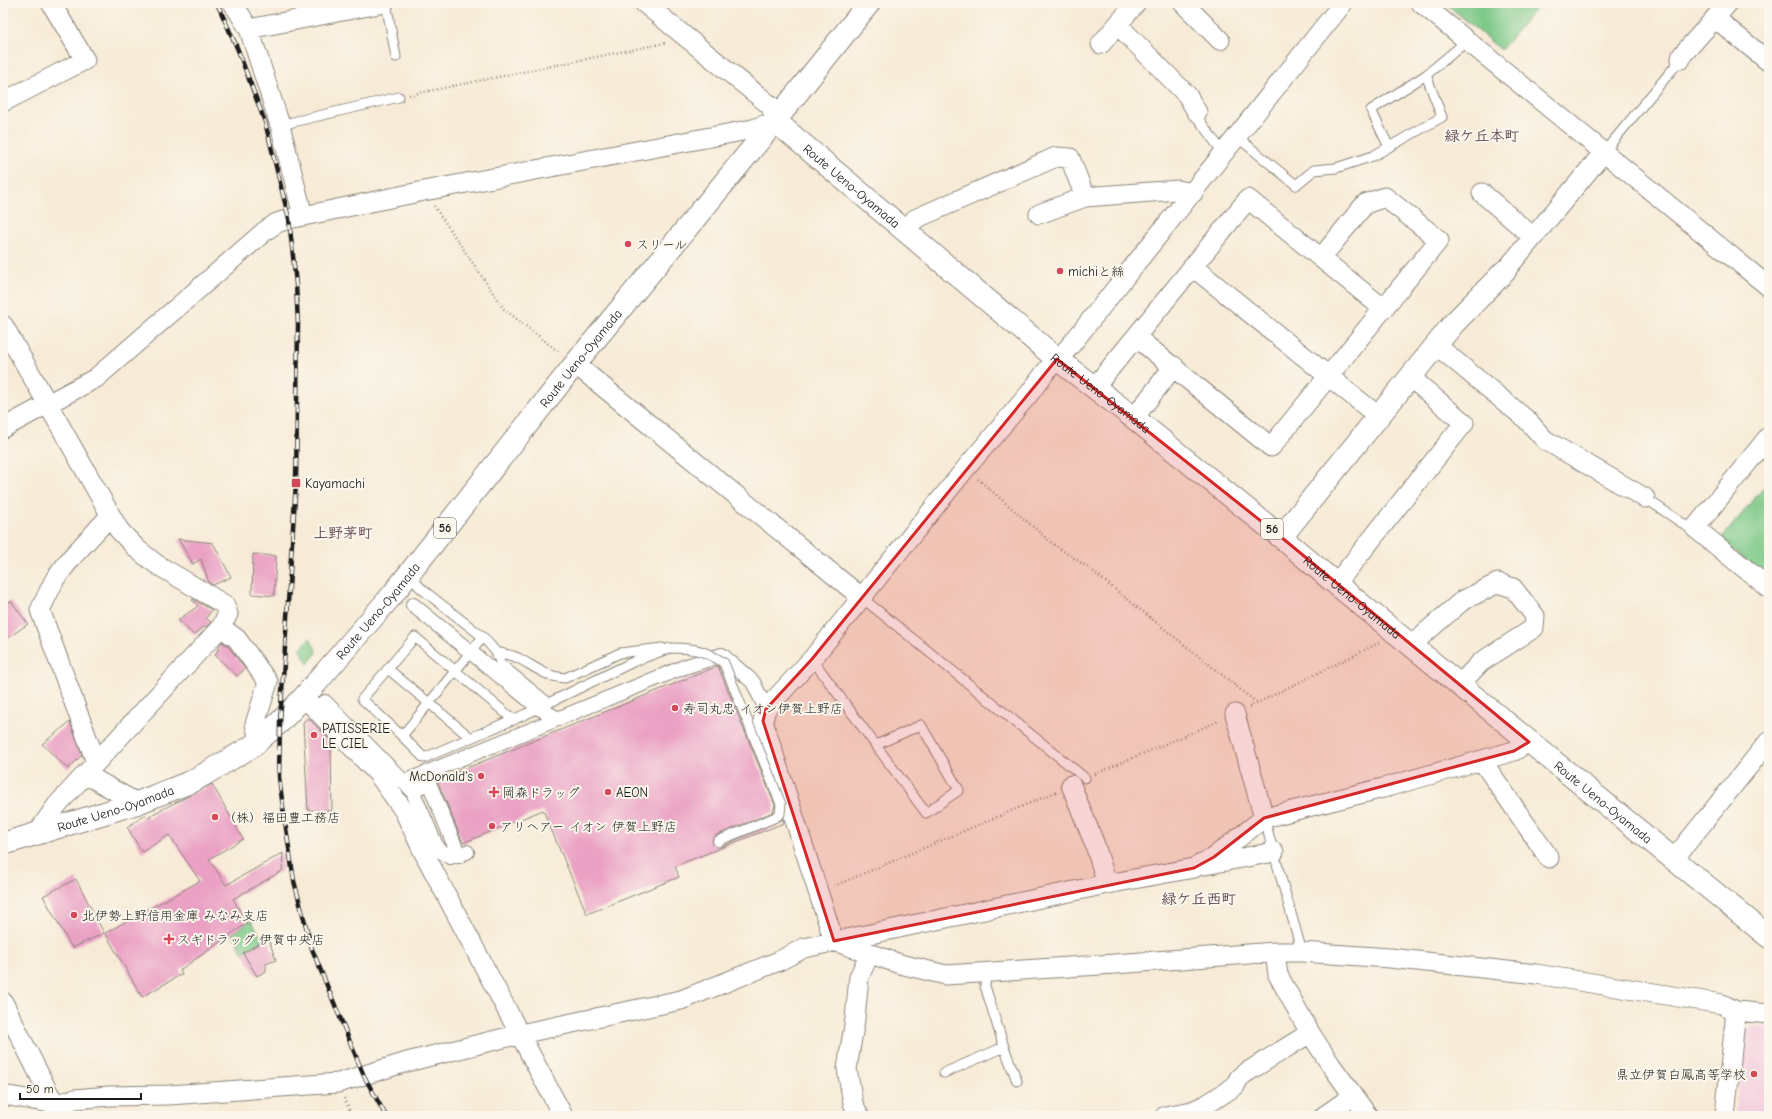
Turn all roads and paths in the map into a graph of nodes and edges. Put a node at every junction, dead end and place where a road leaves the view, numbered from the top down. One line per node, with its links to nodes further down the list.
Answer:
1 (50, 3): 23 (street)
2 (233, 3): 13 (street)
3 (385, 3): 13 (street); 18 (lane)
4 (644, 3): 14 (street)
5 (869, 3): 25 (main road)
6 (1136, 3): 12 (street)
7 (1183, 3): 15 (street)
8 (1342, 3): 27 (street)
9 (1421, 3): 16 (street)
10 (1728, 3): 11 (street)
11 (1715, 18): 19 (street); 20 (street)
12 (1118, 25): 17 (street); 24 (street)
13 (249, 29): 26 (street)
14 (688, 38): 22 (path); 25 (street)
15 (1220, 40)
16 (1467, 41): 21 (lane); 29 (street)
17 (1101, 44)
18 (396, 57)
19 (1681, 59): 29 (lane)
20 (1769, 62)
21 (1426, 75): 28 (lane); 28 (lane)
22 (399, 97): 26 (lane)
23 (3, 102)
24 (1197, 112): 30 (lane)
25 (775, 121): 31 (street); 37 (main road, Route Ueno-Oyamada / 56); 48 (main road, Route Ueno-Oyamada / 56)
26 (280, 125): 36 (street)
27 (1236, 136): 28 (lane); 30 (street)
28 (1389, 147)
29 (1604, 152): 38 (street); 42 (street)
30 (1222, 153): 32 (street)
31 (424, 191): 36 (street); 48 (path)
32 (1193, 193): 34 (street); 47 (street)
33 (1482, 193): 38 (street)
34 (1085, 197): 35 (street); 37 (street)
35 (1039, 214)
36 (303, 216): 53 (street)
37 (906, 231): 47 (main road, Route Ueno-Oyamada / 56)
38 (1533, 237): 41 (street)
39 (1321, 258): 40 (street); 43 (street); 43 (street)
40 (1193, 267): 45 (street); 50 (street)
41 (1505, 271): 46 (main road)
42 (1769, 287)
43 (1384, 309): 50 (street)
44 (3, 326): 53 (street)
45 (1136, 337): 49 (street); 52 (street)
46 (1436, 345): 51 (main road); 59 (street)
47 (1057, 359): 52 (main road, Route Ueno-Oyamada / 56); 58 (street)
48 (575, 364): 63 (main road, Route Ueno-Oyamada / 56); 66 (street)
49 (1174, 366): 50 (street); 55 (street)
50 (1328, 377): 54 (street)
51 (1410, 377): 54 (main road); 64 (street)
52 (1094, 388): 55 (main road, Route Ueno-Oyamada / 56)
53 (48, 404): 56 (street); 60 (street)
54 (1378, 416): 62 (main road)
55 (1134, 418): 62 (main road, Route Ueno-Oyamada / 56)
56 (3, 428)
57 (1769, 436): 61 (street)
58 (966, 468): 66 (street); 82 (path)
59 (1645, 498): 61 (lane)
60 (110, 516): 68 (street); 95 (street)
61 (1695, 528): 65 (street)
62 (1281, 537): 64 (main road, Route Ueno-Oyamada / 56)
63 (408, 576): 70 (lane); 79 (main road, Route Ueno-Oyamada / 56)
64 (1336, 584): 69 (main road, Route Ueno-Oyamada / 56)
65 (1769, 588)
66 (862, 597): 75 (street); 96 (lane)
67 (413, 605): 74 (street)
68 (221, 627): 89 (street); 95 (street)
69 (1393, 630): 71 (main road, Route Ueno-Oyamada / 56); 82 (path)
70 (483, 638): 73 (lane); 74 (lane)
71 (1411, 645): 78 (main road, Route Ueno-Oyamada / 56); 78 (street)
72 (670, 648): 73 (lane); 83 (lane); 101 (lane, bridge)
73 (496, 652): 83 (lane)
74 (467, 657): 77 (lane); 83 (street)
75 (812, 659): 84 (street); 93 (lane)
76 (388, 670): 77 (lane); 81 (lane); 88 (lane)
77 (456, 671): 81 (lane); 87 (lane)
78 (1460, 684): 92 (main road, Route Ueno-Oyamada / 56)
79 (304, 696): 89 (main road, Route Ueno-Oyamada / 56); 119 (street)
80 (325, 702): 97 (street)
81 (429, 704): 88 (lane); 90 (lane)
82 (1257, 704): 85 (path)
83 (544, 706): 86 (street); 87 (lane)
84 (766, 709): 86 (street); 108 (street)
85 (1235, 714): 96 (path); 99 (street)
86 (558, 719): 97 (street)
87 (514, 720): 90 (lane)
88 (402, 736): 90 (lane)
89 (262, 738): 98 (main road, Route Ueno-Oyamada / 56)
90 (471, 738)
91 (1769, 741): 105 (street)
92 (1529, 742): 94 (street); 105 (main road, Route Ueno-Oyamada / 56)
93 (876, 745): 93 (lane)
94 (1486, 759): 99 (street); 104 (street)
95 (90, 768): 98 (street); 100 (street)
96 (1078, 781): 107 (street); 108 (path)
97 (408, 786): 97 (street)
98 (137, 803): 100 (main road, Route Ueno-Oyamada / 56)
99 (1264, 818): 103 (lane); 106 (street)
100 (38, 832): 102 (main road, Route Ueno-Oyamada / 56)
101 (718, 841)
102 (3, 844)
103 (1274, 852): 106 (street); 112 (lane)
104 (1549, 858)
105 (1674, 860): 109 (main road, Route Ueno-Oyamada / 56)
106 (1194, 868): 107 (street)
107 (1107, 884): 110 (street)
108 (819, 892): 110 (street)
109 (1769, 937)
110 (834, 941): 113 (street); 119 (street)
111 (1275, 952): 112 (street); 114 (street); 118 (street)
112 (1302, 952): 116 (street)
113 (870, 953): 114 (street); 127 (street)
114 (986, 973): 120 (lane)
115 (3, 1002): 125 (street)
116 (1736, 1011): 117 (street); 131 (street)
117 (1769, 1014)
118 (1310, 1032): 124 (street); 128 (street)
119 (520, 1034): 125 (street); 126 (street)
120 (1004, 1048): 121 (lane); 122 (lane)
121 (944, 1073)
122 (1017, 1081)
123 (3, 1095): 125 (street)
124 (1353, 1096): 129 (street); 130 (street)
125 (61, 1110)
126 (564, 1116)
127 (859, 1116)
128 (1165, 1116)
129 (1324, 1116)
130 (1368, 1116)
131 (1725, 1116)

